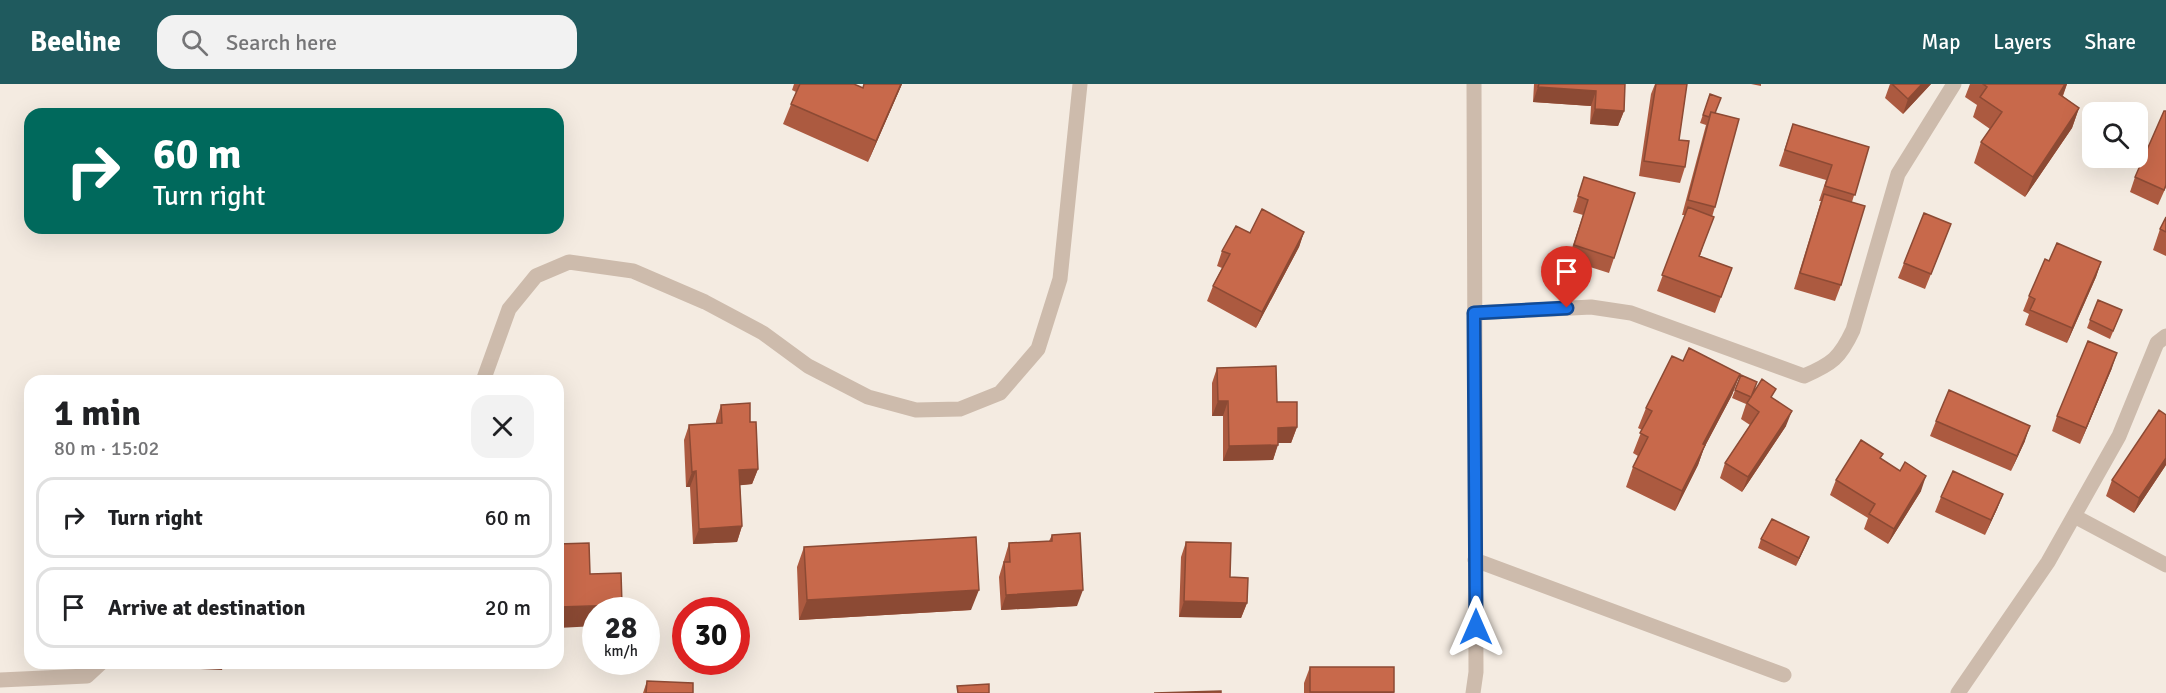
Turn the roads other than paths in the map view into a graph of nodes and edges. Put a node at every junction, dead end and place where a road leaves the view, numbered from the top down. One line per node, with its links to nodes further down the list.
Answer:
1 (1080, 84): 6 (street)
2 (1474, 84): 4 (street)
3 (1954, 84): 4 (street)
4 (1474, 313): 8 (street)
5 (2166, 336): 7 (street)
6 (485, 375)
7 (2074, 516): 9 (street); 14 (street)
8 (1475, 560): 11 (street); 13 (street)
9 (2166, 566)
10 (95, 669): 12 (street)
11 (1784, 675)
12 (0, 680)
13 (1473, 693)
14 (1959, 693)

